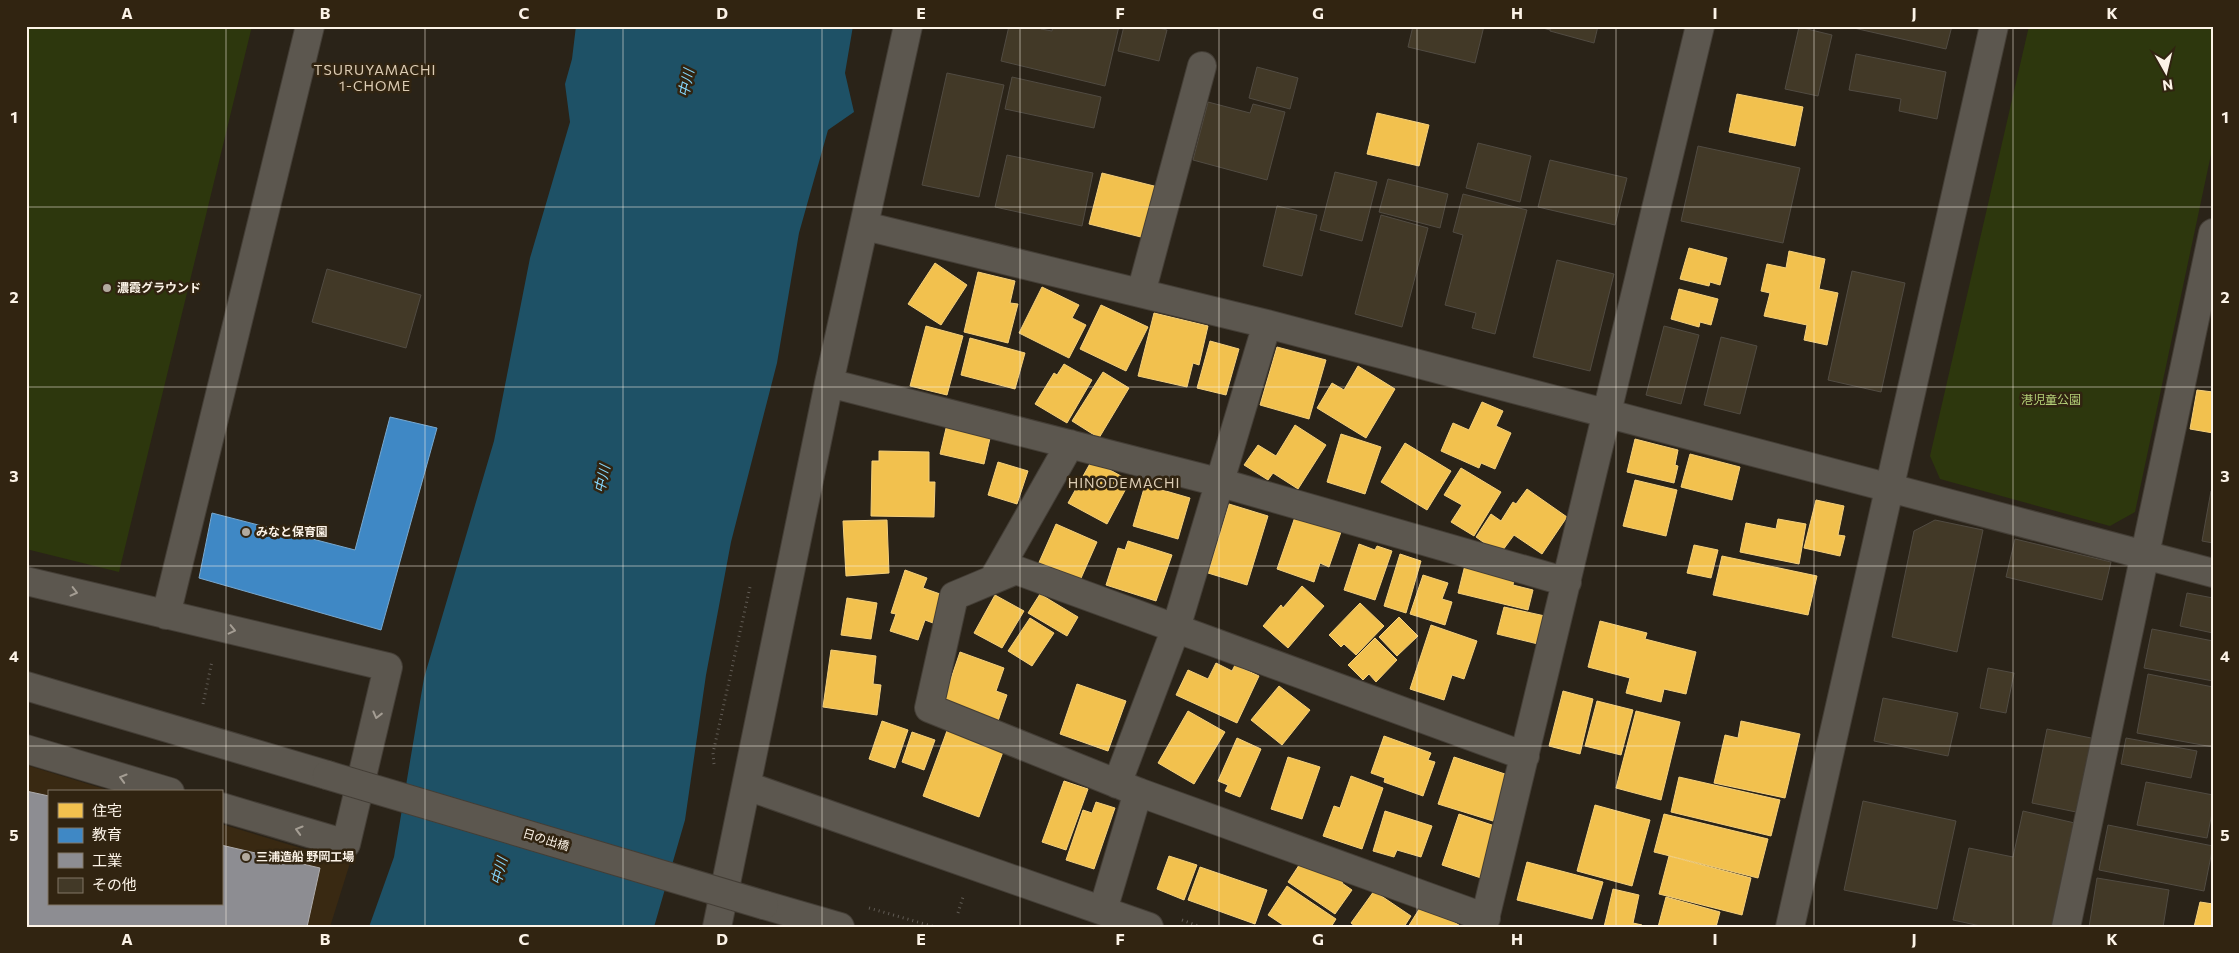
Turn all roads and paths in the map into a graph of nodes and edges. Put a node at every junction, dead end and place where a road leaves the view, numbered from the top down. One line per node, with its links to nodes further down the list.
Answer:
1 (310, 26): 20 (street)
2 (908, 26): 6 (street)
3 (1700, 26): 11 (street)
4 (1994, 26): 14 (street)
5 (1202, 66): 8 (street)
6 (864, 226): 8 (street); 10 (street)
7 (2213, 233): 15 (street)
8 (1141, 293): 9 (street)
9 (1267, 324): 11 (street); 13 (street)
10 (829, 383): 12 (street); 27 (street)
11 (1607, 414): 14 (street); 19 (street)
12 (1070, 444): 13 (street); 17 (street)
13 (1218, 482): 19 (street); 21 (street)
14 (1889, 488): 15 (street); 36 (street)
15 (2144, 555): 16 (street); 37 (street)
16 (2213, 574)
17 (994, 578): 21 (street); 28 (street)
18 (26, 581): 20 (street, one-way to 20)
19 (1567, 582): 26 (street)
20 (166, 615): 30 (street, one-way to 30)
21 (1176, 628): 26 (street); 28 (street)
22 (214, 656): 24 (path)
23 (26, 686): 34 (street, 日の出橋, bridge)
24 (202, 709)
25 (26, 749): 29 (street, one-way to 25)
26 (1525, 756): 32 (street)
27 (747, 786): 31 (street); 33 (street)
28 (1128, 788): 31 (street); 32 (street)
29 (163, 790)
30 (222, 807)
31 (1103, 910): 35 (street)
32 (1484, 922)
33 (717, 927)
34 (840, 927)
35 (1149, 927)
36 (1790, 927)
37 (2066, 927)

